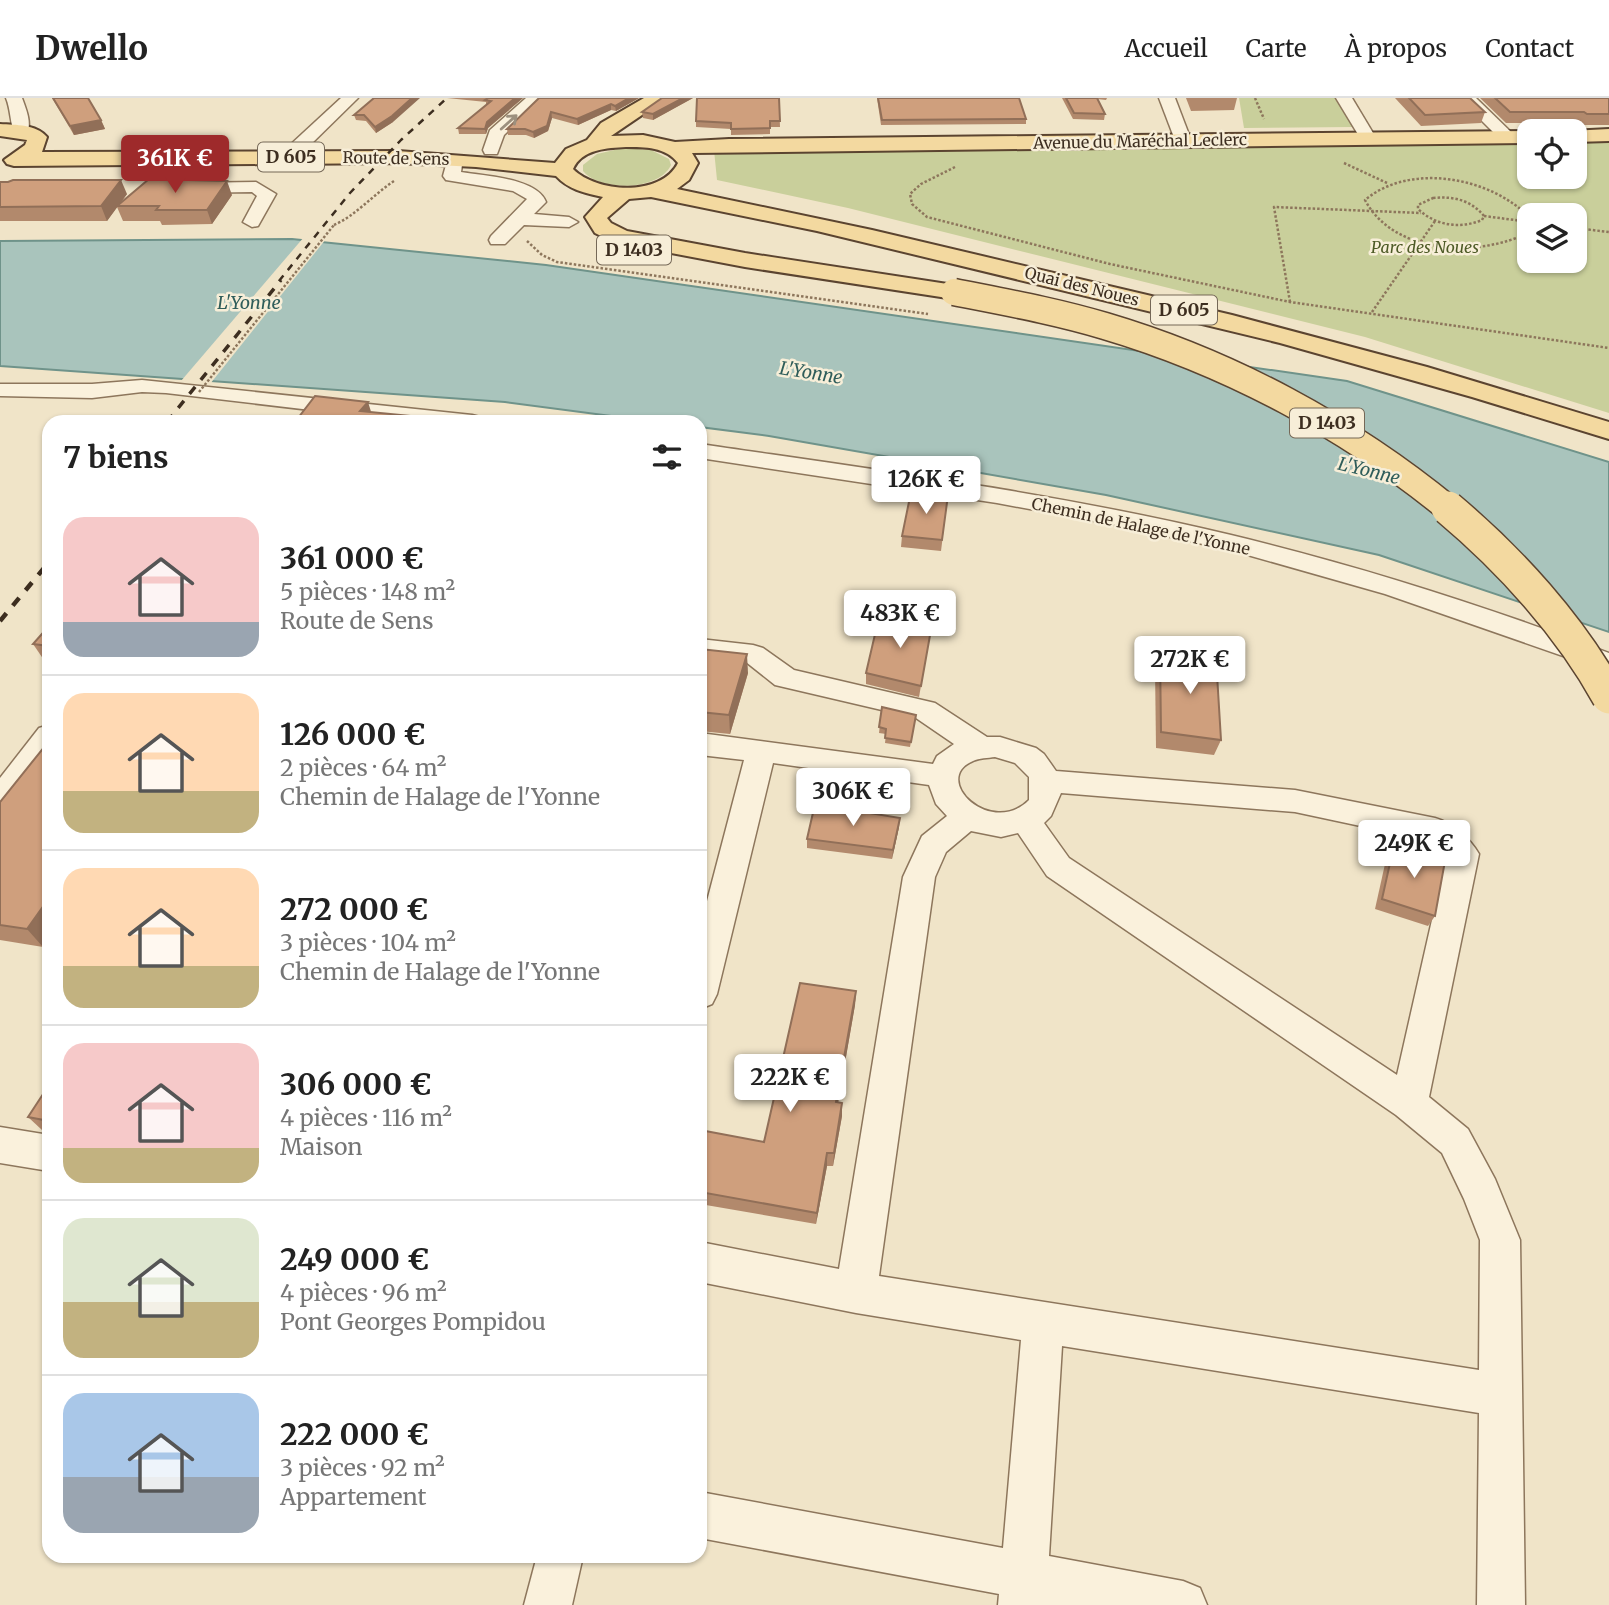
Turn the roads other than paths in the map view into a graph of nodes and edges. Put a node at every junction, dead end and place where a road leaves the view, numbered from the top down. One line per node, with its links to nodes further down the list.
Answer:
1 (14, 98): 10 (street)
2 (350, 98): 22 (street)
3 (535, 98): 23 (street, one-way to 3)
4 (658, 98): 8 (main road)
5 (1167, 98): 17 (street)
6 (1345, 98): 16 (street)
7 (1467, 98): 14 (street)
8 (620, 118): 18 (main road); 19 (main road)
9 (0, 123): 10 (street)
10 (27, 129): 11 (main road, Route de Sens); 22 (main road, Route de Sens / D 605); 24 (main road)
11 (0, 130)
12 (1609, 135): 13 (main road)
13 (1587, 136)
14 (1507, 137): 15 (main road, Avenue du Maréchal Leclerc); 16 (main road, Avenue du Maréchal Leclerc)
15 (1517, 137)
16 (1368, 138): 17 (main road, Avenue du Maréchal Leclerc)
17 (1182, 140): 20 (main road, Avenue du Maréchal Leclerc)
18 (636, 141): 19 (main road); 21 (main road)
19 (593, 146): 25 (main road)
20 (751, 146): 21 (main road); 27 (main road)
21 (673, 148): 27 (main road)
22 (296, 149): 23 (main road, Route de Sens / D 605)
23 (491, 150): 25 (main road, Route de Sens / D 605)
24 (10, 161): 25 (main road, Route de Sens / D 605)
25 (567, 162): 28 (main road)
26 (454, 165): 33 (street)
27 (686, 169): 30 (main road); 32 (main road, D 605)
28 (579, 187): 31 (main road); 35 (main road)
29 (179, 188): 34 (street)
30 (649, 190): 31 (main road); 32 (main road, D 605)
31 (624, 193): 37 (main road, D 1403)
32 (754, 210): 40 (main road, Quai des Noues / D 605)
33 (520, 219): 35 (street); 36 (street)
34 (251, 222)
35 (569, 222): 37 (main road, D 1403)
36 (498, 240)
37 (745, 260): 44 (main road, D 1403, bridge)
38 (0, 390): 39 (street)
39 (411, 415)
40 (1609, 431)
41 (707, 452): 43 (street, Chemin de Halage de l'Yonne)
42 (707, 649): 47 (street)
43 (1609, 663)
44 (1609, 696)
45 (42, 744): 51 (street)
46 (707, 745): 48 (street)
47 (980, 747): 49 (street); 50 (street)
48 (761, 751): 49 (street); 54 (street)
49 (942, 776): 52 (street)
50 (1046, 781): 53 (street); 55 (street)
51 (0, 800)
52 (967, 817): 53 (street); 59 (street)
53 (1025, 819): 55 (street)
54 (707, 967)
55 (1409, 1103): 61 (street)
56 (0, 1145): 57 (street)
57 (42, 1152)
58 (707, 1263): 59 (street)
59 (856, 1293): 60 (street)
60 (1043, 1322): 61 (street); 64 (street)
61 (1501, 1395): 67 (street)
62 (707, 1517): 64 (street)
63 (558, 1563): 65 (street)
64 (1023, 1590): 66 (street)
65 (548, 1605)
66 (1183, 1605)
67 (1502, 1605)

